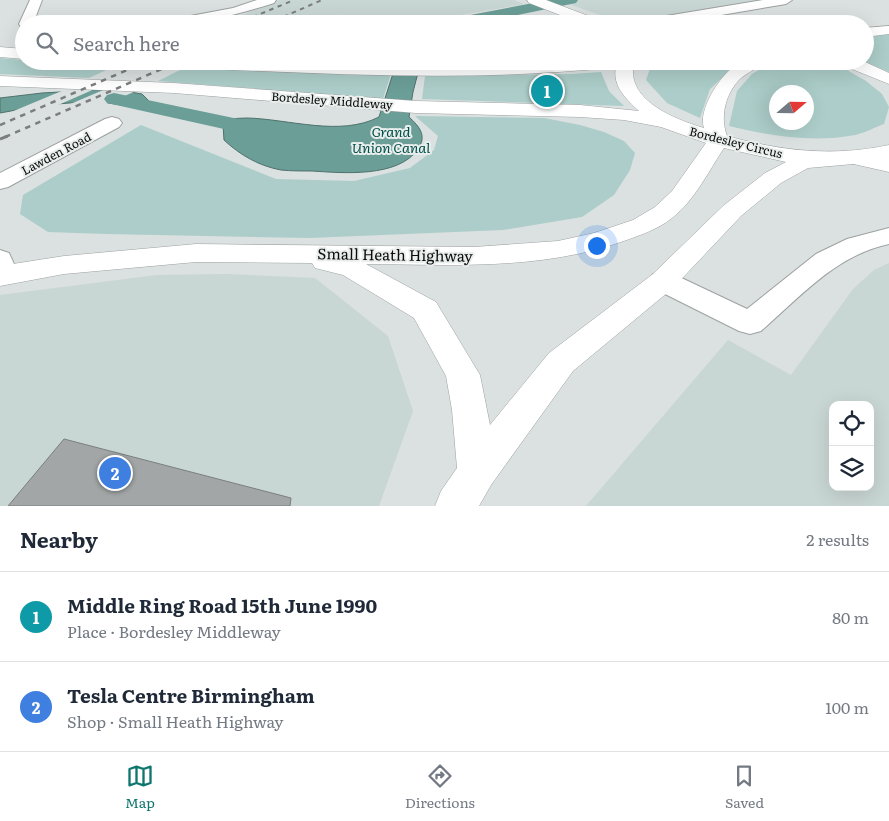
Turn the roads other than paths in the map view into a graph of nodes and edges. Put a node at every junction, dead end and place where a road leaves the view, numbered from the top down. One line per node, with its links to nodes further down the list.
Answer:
1 (36, 0): 5 (street)
2 (270, 0): 6 (street)
3 (534, 0): 7 (main road)
4 (786, 0): 8 (street)
5 (30, 15)
6 (215, 15)
7 (569, 15)
8 (698, 15)
9 (889, 30): 10 (main road)
10 (874, 32)
11 (0, 52): 12 (main road)
12 (15, 53)
13 (622, 70): 18 (main road)
14 (742, 70): 20 (main road)
15 (868, 70): 16 (main road)
16 (889, 79)
17 (0, 81): 18 (main road, Bordesley Middleway)
18 (663, 122): 20 (main road)
19 (112, 124): 24 (street, Lawden Road)
20 (710, 150): 22 (main road, Bordesley Circus); 26 (main road, Small Heath Highway)
21 (889, 152): 22 (main road, Bordesley Circus)
22 (852, 158): 23 (main road); 28 (main road)
23 (889, 164)
24 (0, 182)
25 (889, 236): 28 (street)
26 (292, 253): 27 (main road, Small Heath Highway); 29 (main road)
27 (2, 270)
28 (663, 281): 29 (main road)
29 (477, 472): 30 (main road)
30 (456, 506)

